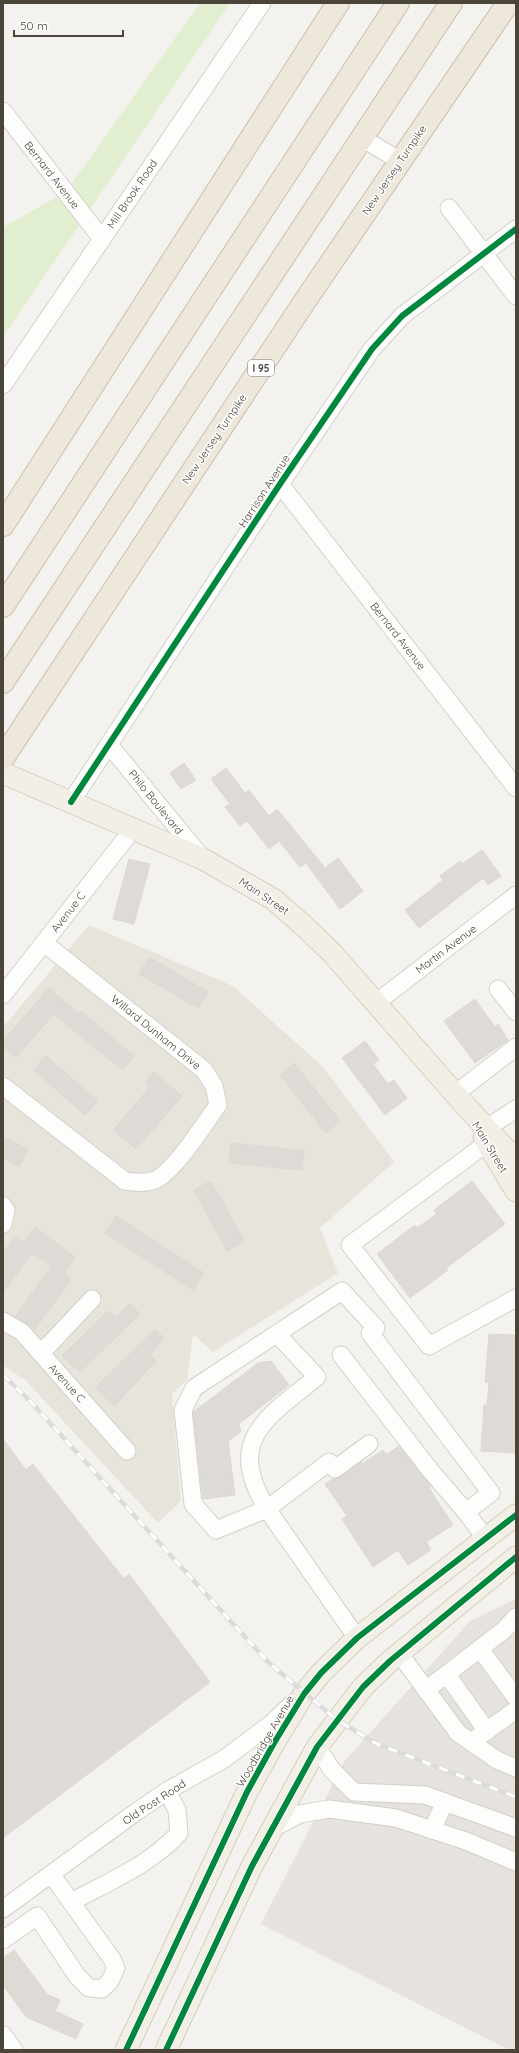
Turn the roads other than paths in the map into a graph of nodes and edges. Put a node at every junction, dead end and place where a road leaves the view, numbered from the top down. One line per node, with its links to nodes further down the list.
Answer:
1 (262, 3): 11 (street, Mill Brook Road)
2 (338, 3): 16 (highway)
3 (398, 3): 17 (highway)
4 (451, 3): 7 (highway)
5 (508, 3): 8 (highway, New Jersey Turnpike / I 95)
6 (3, 111): 11 (street, Bernard Avenue)
7 (362, 138): 8 (street); 18 (highway)
8 (400, 161): 20 (highway, New Jersey Turnpike / I 95)
9 (449, 208): 12 (street)
10 (516, 229): 12 (street, Harrison Avenue)
11 (102, 239): 14 (street, Mill Brook Road)
12 (484, 254): 13 (street); 15 (street, Harrison Avenue)
13 (516, 296)
14 (3, 385)
15 (280, 484): 19 (street, Harrison Avenue); 22 (street, Bernard Avenue)
16 (3, 525)
17 (3, 606)
18 (3, 682)
19 (110, 746): 23 (street, Harrison Avenue); 25 (street, Philo Boulevard)
20 (3, 758)
21 (3, 773): 23 (main road, Main Street)
22 (516, 788)
23 (71, 802): 24 (main road, Main Street)
24 (133, 829): 25 (main road, Main Street); 27 (street, Avenue C)
25 (203, 859): 30 (main road, Main Street)
26 (516, 896): 30 (street, Martin Avenue)
27 (44, 943): 29 (street, Avenue C); 33 (street, Willard Dunham Drive)
28 (498, 989): 31 (street)
29 (3, 995)
30 (377, 1002): 34 (main road, Main Street)
31 (516, 1012)
32 (516, 1047): 34 (street)
33 (3, 1086)
34 (459, 1099): 36 (main road, Main Street)
35 (516, 1109): 36 (street)
36 (487, 1136): 37 (main road, Main Street); 38 (main road, Main Street); 41 (street)
37 (516, 1160)
38 (516, 1192)
39 (3, 1206): 40 (street)
40 (3, 1224)
41 (516, 1298)
42 (92, 1300): 45 (street)
43 (3, 1321): 45 (street, Avenue C)
44 (276, 1334): 49 (street); 49 (street); 50 (street)
45 (39, 1352): 48 (street, Avenue C)
46 (341, 1355): 50 (street)
47 (369, 1444): 49 (street)
48 (127, 1451)
49 (267, 1509): 57 (street)
50 (466, 1512): 52 (street)
51 (516, 1515): 52 (main road, Woodbridge Avenue)
52 (486, 1539): 57 (main road, Woodbridge Avenue)
53 (516, 1557): 55 (main road)
54 (516, 1576): 55 (main road)
55 (448, 1613): 59 (main road)
56 (516, 1617): 58 (street)
57 (357, 1638): 62 (main road, Woodbridge Avenue)
58 (480, 1649): 60 (street); 63 (street)
59 (399, 1653): 61 (street); 67 (main road)
60 (447, 1675): 61 (street); 65 (street)
61 (426, 1690): 66 (street)
62 (304, 1694): 69 (street, Old Post Road); 83 (main road, Woodbridge Avenue)
63 (516, 1698)
64 (516, 1710): 65 (street)
65 (487, 1731): 66 (street)
66 (471, 1742): 68 (street)
67 (318, 1747): 70 (street); 71 (main road)
68 (516, 1768)
69 (167, 1792): 75 (street, Old Post Road); 77 (street)
70 (444, 1802): 72 (street); 73 (street)
71 (273, 1828): 73 (street); 84 (main road)
72 (516, 1828)
73 (432, 1830): 74 (street)
74 (516, 1862)
75 (51, 1874): 76 (street, Old Post Road); 77 (street)
76 (22, 1895): 78 (street, Old Post Road); 79 (street)
77 (71, 1902): 79 (street)
78 (3, 1909)
79 (37, 1916): 80 (street)
80 (3, 1940)
81 (3, 2035): 82 (street)
82 (14, 2050)
83 (126, 2050)
84 (166, 2050)

